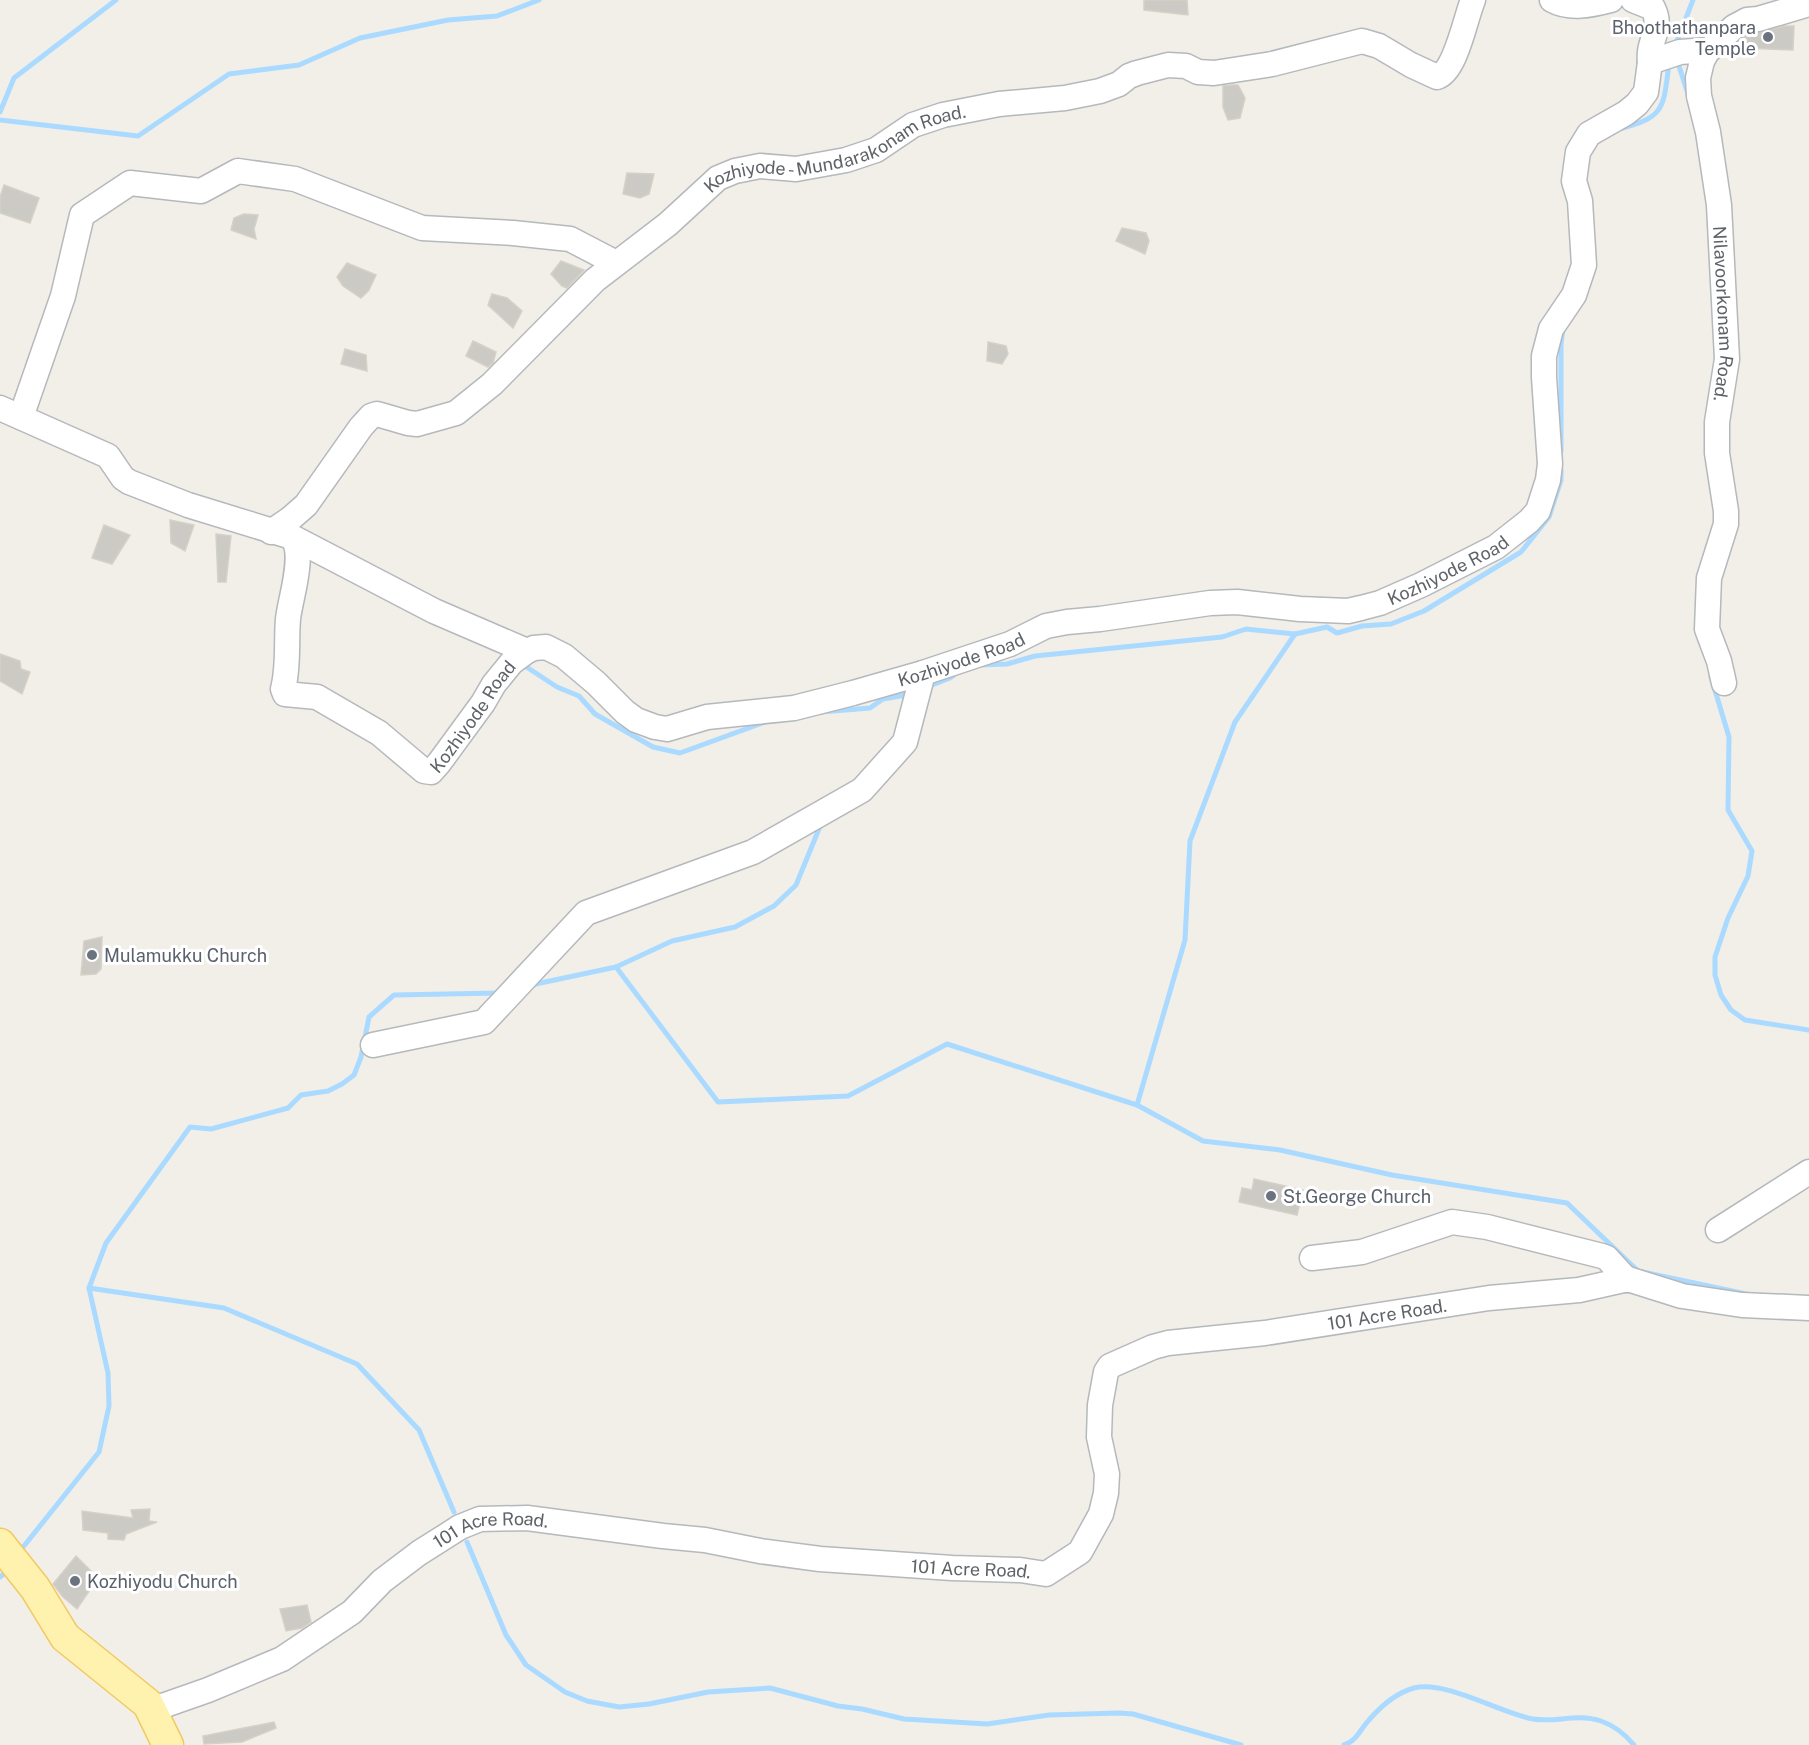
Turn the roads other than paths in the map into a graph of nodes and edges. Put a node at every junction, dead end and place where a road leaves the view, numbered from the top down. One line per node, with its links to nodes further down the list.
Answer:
1 (1473, 0): 8 (street, Kozhiyode - Mundarakonam Road.)
2 (1552, 0): 3 (street)
3 (1611, 0)
4 (1633, 0): 7 (street)
5 (1809, 4): 6 (street)
6 (1708, 50): 7 (street); 13 (street, Nilavoorkonam Road.)
7 (1666, 57): 12 (street, Kozhiyode Road)
8 (616, 263): 9 (street); 10 (street, Kozhiyode - Mundarakonam Road.)
9 (11, 412): 10 (street)
10 (282, 534): 11 (street); 11 (street, Kozhiyode Road)
11 (527, 651): 12 (street, Kozhiyode Road)
12 (923, 673): 14 (street)
13 (1724, 683)
14 (372, 1046)
15 (1809, 1172): 16 (street)
16 (1718, 1230)
17 (1312, 1258): 18 (street)
18 (1624, 1276): 19 (street, 101 Acre Road.); 21 (street, 101 Acre Road.)
19 (1809, 1308)
20 (0, 1544): 21 (main road)
21 (151, 1710): 22 (main road)
22 (168, 1745)

